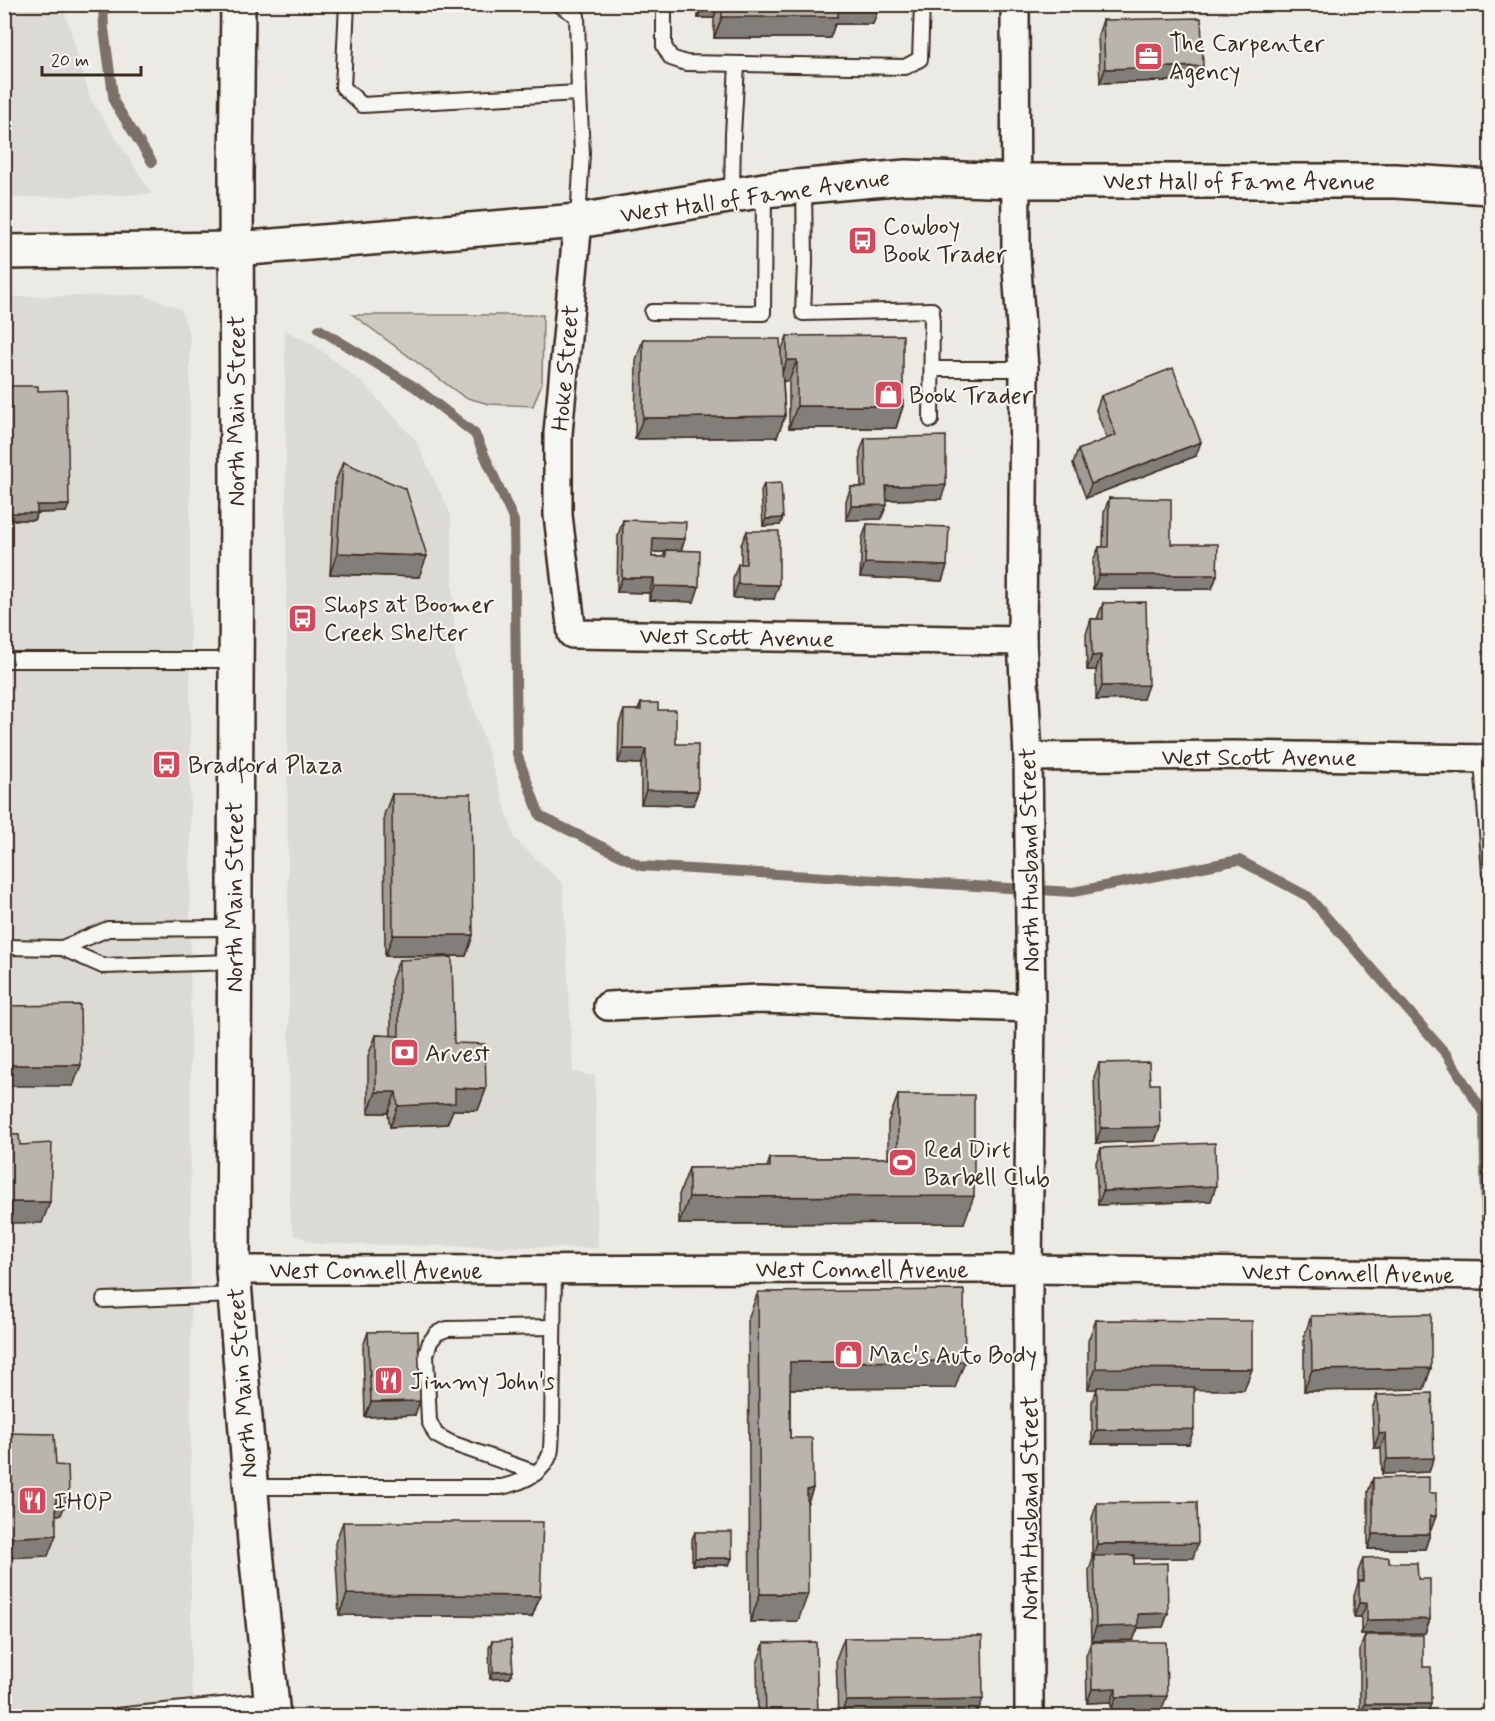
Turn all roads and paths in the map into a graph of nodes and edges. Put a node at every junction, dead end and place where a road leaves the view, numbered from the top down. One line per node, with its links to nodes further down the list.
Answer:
1 (238, 4): 15 (main road, North Main Street)
2 (347, 4): 8 (lane)
3 (558, 4): 8 (lane)
4 (664, 4): 7 (lane)
5 (922, 4): 7 (lane)
6 (1015, 4): 9 (street, North Husband Street)
7 (737, 64): 13 (lane)
8 (579, 93): 14 (lane)
9 (1016, 181): 10 (main road, West Hall of Fame Avenue); 11 (main road, West Hall of Fame Avenue); 19 (street, North Husband Street)
10 (804, 186): 12 (main road, West Hall of Fame Avenue); 18 (lane)
11 (1491, 187)
12 (764, 190): 13 (main road, West Hall of Fame Avenue); 17 (lane)
13 (732, 194): 14 (main road, West Hall of Fame Avenue)
14 (578, 221): 15 (main road, West Hall of Fame Avenue); 21 (street, Hoke Street)
15 (236, 249): 16 (main road, West Hall of Fame Avenue); 24 (main road, North Main Street)
16 (4, 252)
17 (652, 312)
18 (932, 369): 19 (lane); 20 (lane)
19 (1024, 369): 22 (street, North Husband Street)
20 (931, 420)
21 (558, 515): 22 (street, West Scott Avenue)
22 (1022, 641): 25 (street, North Husband Street)
23 (4, 660): 24 (lane)
24 (235, 660): 28 (main road, North Main Street)
25 (1028, 758): 26 (street, West Scott Avenue); 33 (street, North Husband Street)
26 (1486, 759): 27 (lane)
27 (1491, 875)
28 (234, 928): 30 (lane); 31 (main road, North Main Street)
29 (4, 947): 30 (lane)
30 (62, 948): 31 (lane)
31 (234, 962): 37 (main road, North Main Street)
32 (608, 1006): 33 (street)
33 (1031, 1008): 34 (street, North Husband Street)
34 (1028, 1269): 35 (street, West Connell Avenue); 36 (street, West Connell Avenue); 44 (street, North Husband Street)
35 (554, 1270): 37 (street, West Connell Avenue); 39 (lane)
36 (1491, 1275)
37 (234, 1282): 38 (lane); 41 (main road, North Main Street)
38 (104, 1300)
39 (553, 1327): 40 (lane); 40 (lane)
40 (536, 1473): 41 (lane)
41 (250, 1487): 42 (main road, North Main Street)
42 (272, 1708): 43 (lane)
43 (116, 1716)
44 (1029, 1716)

